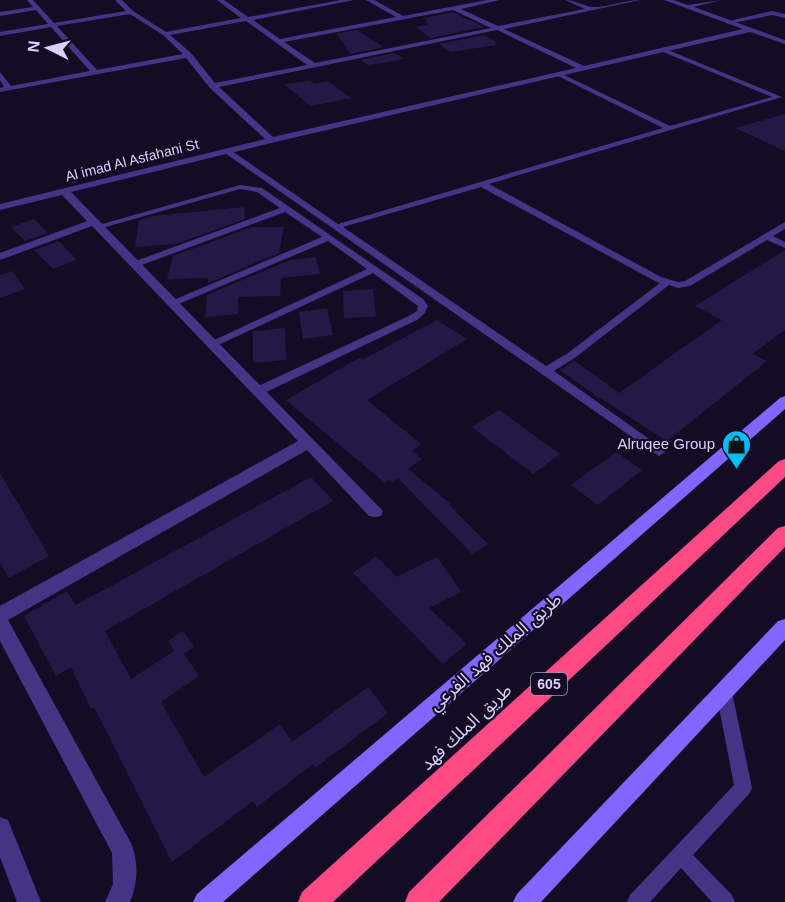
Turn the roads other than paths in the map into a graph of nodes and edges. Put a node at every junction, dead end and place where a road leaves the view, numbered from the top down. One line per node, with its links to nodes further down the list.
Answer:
1 (30, 0): 12 (street)
2 (118, 0): 15 (street)
3 (220, 0): 19 (street)
4 (351, 0): 19 (street)
5 (369, 0): 20 (street)
6 (497, 0): 13 (street)
7 (568, 0): 14 (street)
8 (637, 0): 14 (street)
9 (667, 0): 11 (street)
10 (718, 0): 11 (street)
11 (688, 7): 22 (street)
12 (37, 8): 16 (street); 23 (street)
13 (454, 8): 20 (street); 25 (street)
14 (592, 9): 25 (street)
15 (132, 12): 23 (street); 28 (street)
16 (0, 14)
17 (759, 16): 18 (lane); 21 (lane); 22 (lane)
18 (785, 16): 21 (lane)
19 (245, 18): 28 (street); 29 (street)
20 (403, 18): 29 (street)
21 (771, 20): 24 (lane)
22 (728, 22): 24 (street)
23 (51, 26): 27 (street); 35 (street)
24 (740, 26): 26 (street)
25 (498, 28): 33 (street); 34 (street)
26 (750, 30): 30 (street); 31 (street, Al imad Al Asfahani St)
27 (0, 34)
28 (165, 34): 32 (street)
29 (279, 41): 33 (street)
30 (785, 42)
31 (663, 50): 34 (street, Al imad Al Asfahani St); 41 (lane)
32 (188, 55): 35 (street); 38 (street)
33 (314, 66): 38 (street)
34 (583, 68): 37 (street, Al imad Al Asfahani St)
35 (95, 72): 39 (street)
36 (0, 74): 39 (street)
37 (558, 74): 42 (lane); 43 (street, Al imad Al Asfahani St)
38 (213, 86): 43 (street)
39 (9, 89): 40 (street)
40 (0, 90)
41 (782, 98): 42 (lane)
42 (670, 129): 45 (lane)
43 (271, 140): 44 (street, Al imad Al Asfahani St)
44 (226, 151): 46 (street, Al imad Al Asfahani St); 51 (lane)
45 (482, 184): 51 (lane); 58 (lane)
46 (64, 191): 47 (street, Al imad Al Asfahani St); 49 (street)
47 (0, 207)
48 (286, 209): 49 (lane); 53 (lane); 56 (lane)
49 (96, 224): 55 (street); 56 (street)
50 (785, 225): 52 (lane)
51 (339, 226): 61 (lane)
52 (766, 236): 54 (lane); 58 (lane)
53 (328, 238): 57 (lane); 59 (lane)
54 (785, 245)
55 (0, 257)
56 (136, 264): 59 (street)
57 (374, 269): 60 (lane); 62 (lane)
58 (666, 283): 61 (lane)
59 (174, 303): 60 (street)
60 (214, 344): 62 (street)
61 (546, 371): 65 (lane)
62 (258, 391): 64 (street)
63 (785, 401): 77 (main road, طريق الملك فهد الفرعي)
64 (309, 442): 67 (street); 69 (street)
65 (659, 452)
66 (785, 466): 78 (highway, طريق الملك فهد / 605)
67 (375, 511)
68 (785, 534): 79 (highway)
69 (0, 615)
70 (0, 623): 76 (street)
71 (785, 627): 72 (main road)
72 (724, 692): 74 (lane); 80 (main road)
73 (0, 828): 75 (street)
74 (681, 855): 81 (lane); 82 (lane)
75 (29, 902)
76 (117, 902)
77 (205, 902)
78 (312, 902)
79 (419, 902)
80 (525, 902)
81 (638, 902)
82 (725, 902)

